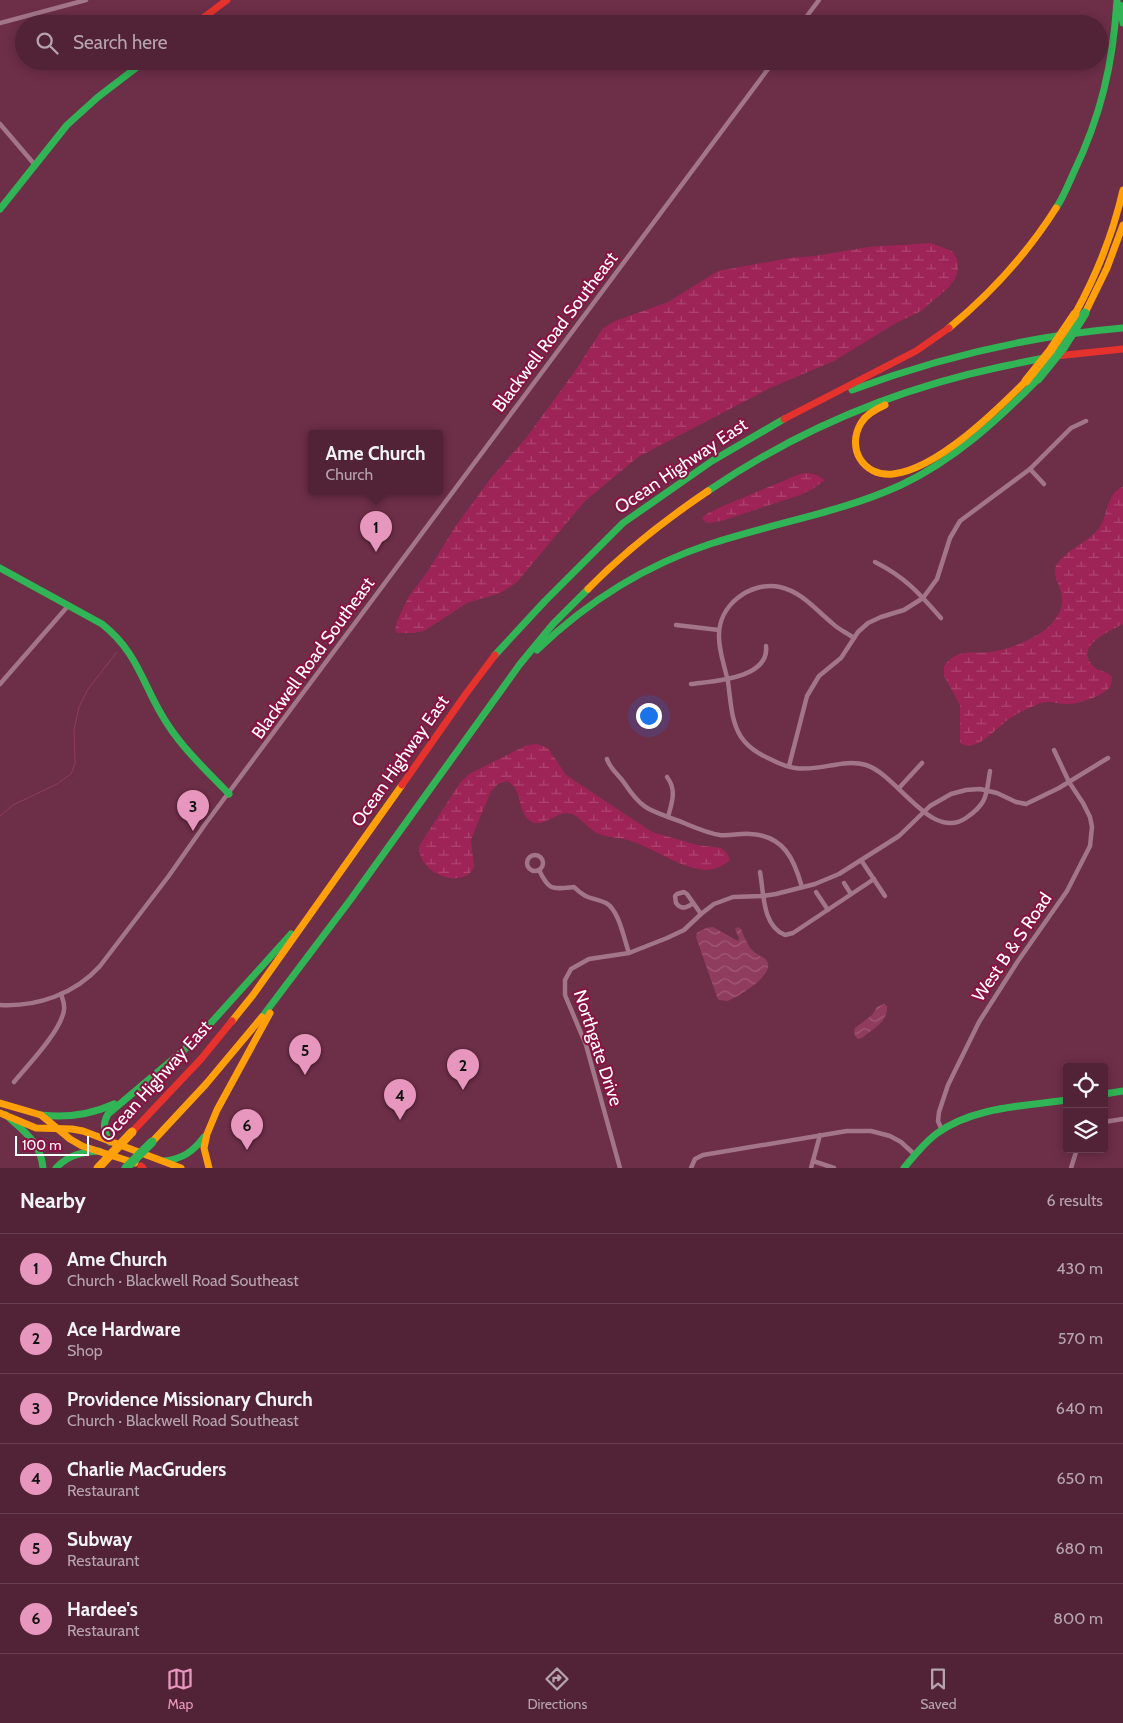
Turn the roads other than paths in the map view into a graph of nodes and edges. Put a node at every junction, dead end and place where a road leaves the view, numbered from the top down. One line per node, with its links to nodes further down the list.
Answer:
1 (86, 0): 5 (street)
2 (227, 0): 6 (main road)
3 (819, 0): 7 (street)
4 (1118, 0): 10 (main road); 22 (main road)
5 (30, 15)
6 (207, 15)
7 (808, 15)
8 (15, 19): 9 (street)
9 (0, 23)
10 (1123, 23)
11 (133, 70): 14 (main road)
12 (767, 70): 48 (street, Blackwell Road Southeast)
13 (0, 124): 14 (street)
14 (35, 165): 16 (main road)
15 (1123, 190): 20 (main road, bridge)
16 (0, 209)
17 (1123, 225): 37 (main road, bridge)
18 (1123, 328): 22 (main road)
19 (1123, 349): 20 (main road)
20 (928, 385): 37 (main road)
21 (1086, 421): 23 (street)
22 (776, 423): 61 (main road, Ocean Highway East)
23 (1030, 469): 24 (street); 27 (street)
24 (1044, 484)
25 (875, 562): 27 (street)
26 (0, 568): 28 (main road)
27 (923, 598): 29 (street); 32 (street)
28 (68, 606): 35 (street); 48 (main road)
29 (941, 618)
30 (676, 625): 31 (street)
31 (719, 630): 32 (street); 34 (street)
32 (854, 638): 42 (street)
33 (766, 646): 34 (street)
34 (727, 679): 36 (street); 42 (street)
35 (0, 684)
36 (691, 684)
37 (498, 693): 66 (main road, Ocean Highway East)
38 (1054, 750): 45 (street, West B & S Road)
39 (1108, 758): 45 (street, Northgate Drive)
40 (606, 759): 50 (street)
41 (922, 763): 46 (street)
42 (789, 766): 46 (street)
43 (990, 771): 47 (street)
44 (667, 777): 50 (street)
45 (1069, 782): 47 (street, Northgate Drive); 80 (street, West B & S Road)
46 (899, 788): 49 (street)
47 (987, 790): 49 (street, Northgate Drive); 49 (street)
48 (229, 794): 67 (street, Blackwell Road Southeast)
49 (924, 812): 51 (street, Northgate Drive)
50 (668, 817): 56 (street)
51 (861, 860): 54 (street); 56 (street, Northgate Drive)
52 (539, 870): 65 (street)
53 (760, 872): 59 (street)
54 (874, 880): 58 (street); 60 (street)
55 (844, 883): 58 (street)
56 (802, 887): 59 (street, Northgate Drive)
57 (816, 892): 63 (street)
58 (851, 894): 63 (street)
59 (763, 896): 63 (street); 64 (street, Northgate Drive)
60 (886, 896)
61 (321, 900): 72 (main road); 92 (main road, Ocean Highway East, bridge)
62 (694, 904): 64 (street)
63 (828, 910)
64 (701, 914): 65 (street, Northgate Drive)
65 (628, 953): 96 (street, Northgate Drive)
66 (307, 957): 81 (main road); 93 (main road, Ocean Highway East, bridge)
67 (61, 994): 68 (street, Blackwell Road Southeast); 69 (street)
68 (0, 1005)
69 (14, 1082)
70 (1123, 1091): 71 (main road)
71 (1108, 1093)
72 (125, 1098): 76 (main road); 83 (main road)
73 (1063, 1101): 80 (main road)
74 (0, 1103): 76 (main road)
75 (3, 1114): 79 (main road); 90 (main road)
76 (40, 1115): 79 (main road)
77 (1123, 1119): 78 (street)
78 (1108, 1121)
79 (59, 1129): 83 (main road); 84 (main road)
80 (942, 1130): 86 (main road)
81 (207, 1134): 87 (main road); 95 (main road)
82 (820, 1135): 86 (street); 88 (street); 97 (street)
83 (110, 1142): 87 (main road)
84 (99, 1151): 89 (main road); 91 (main road)
85 (1076, 1153): 101 (street)
86 (914, 1154): 100 (main road)
87 (164, 1161): 94 (main road)
88 (813, 1161): 98 (street); 99 (street)
89 (144, 1167)
90 (43, 1168)
91 (56, 1168)
92 (98, 1168)
93 (126, 1168)
94 (181, 1168)
95 (209, 1168)
96 (620, 1168)
97 (691, 1168)
98 (811, 1168)
99 (834, 1168)
100 (904, 1168)
101 (1071, 1168)

